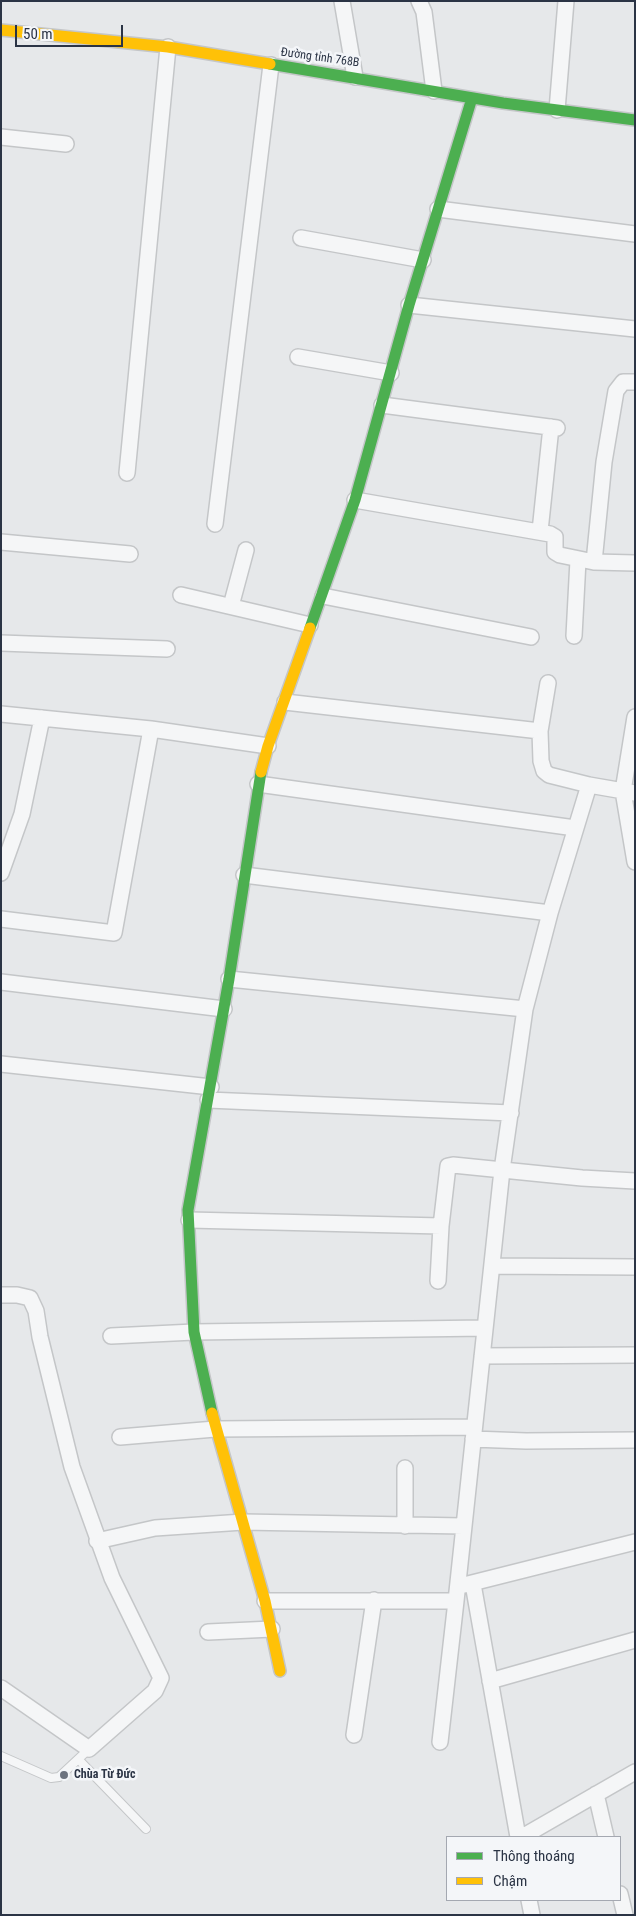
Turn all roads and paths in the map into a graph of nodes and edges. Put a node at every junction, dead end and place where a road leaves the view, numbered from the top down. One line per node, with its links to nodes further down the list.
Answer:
1 (342, 1): 7 (street)
2 (419, 1): 8 (street)
3 (566, 1): 10 (street)
4 (1, 30): 5 (street, Đường tỉnh 768B)
5 (168, 47): 6 (street, Đường tỉnh 768B); 24 (street)
6 (271, 65): 7 (street, Đường tỉnh 768B); 26 (street)
7 (355, 77): 8 (street, Đường tỉnh 768B)
8 (434, 91): 9 (street, Đường tỉnh 768B)
9 (472, 98): 10 (street, Đường tỉnh 768B); 14 (street)
10 (557, 110): 11 (street, Đường tỉnh 768B)
11 (635, 120)
12 (1, 137): 13 (street)
13 (66, 144)
14 (438, 209): 15 (street); 17 (street)
15 (635, 234)
16 (301, 238): 17 (street)
17 (423, 260): 18 (street)
18 (409, 305): 19 (street); 21 (street)
19 (635, 329)
20 (298, 357): 21 (street)
21 (390, 373): 23 (street)
22 (635, 382): 32 (street)
23 (382, 405): 25 (street); 27 (street)
24 (127, 473)
25 (356, 500): 27 (street); 35 (street)
26 (215, 524)
27 (540, 532): 31 (street)
28 (1, 542): 30 (street)
29 (246, 550): 36 (street)
30 (130, 554)
31 (578, 560): 32 (street); 38 (street)
32 (594, 562): 33 (street)
33 (635, 564)
34 (181, 595): 36 (street)
35 (322, 596): 37 (street); 39 (street)
36 (232, 606): 37 (street)
37 (310, 625): 43 (street)
38 (574, 636)
39 (531, 637)
40 (1, 643): 41 (street)
41 (167, 649)
42 (548, 683): 48 (street)
43 (285, 702): 48 (street); 49 (street)
44 (1, 714): 46 (street)
45 (635, 717): 52 (street)
46 (42, 718): 47 (street); 55 (street)
47 (151, 729): 49 (street); 58 (street)
48 (540, 732): 51 (street)
49 (268, 746): 50 (street)
50 (258, 784): 53 (street); 56 (street)
51 (589, 786): 52 (street); 53 (street)
52 (629, 792): 54 (street)
53 (574, 828): 57 (street)
54 (635, 862)
55 (1, 873)
56 (244, 876): 57 (street); 59 (street)
57 (550, 913): 62 (street)
58 (1, 919)
59 (230, 980): 61 (street); 62 (street)
60 (1, 982): 61 (street)
61 (224, 1009): 64 (street)
62 (525, 1009): 65 (street)
63 (1, 1064): 64 (street)
64 (210, 1094): 65 (street); 68 (street)
65 (511, 1113): 66 (street)
66 (502, 1170): 67 (street); 69 (street); 70 (street)
67 (635, 1181)
68 (189, 1220): 69 (street); 75 (street)
69 (441, 1226): 72 (street)
70 (492, 1266): 71 (street); 74 (street)
71 (635, 1267)
72 (438, 1281)
73 (1, 1295): 87 (street)
74 (485, 1328): 75 (street); 78 (street)
75 (194, 1332): 76 (street); 79 (street)
76 (111, 1336)
77 (635, 1355): 78 (street)
78 (482, 1356): 80 (street)
79 (215, 1429): 80 (street); 81 (street); 84 (street)
80 (473, 1433): 82 (street); 86 (street)
81 (120, 1437)
82 (635, 1440)
83 (405, 1468): 85 (street)
84 (243, 1522): 85 (street); 87 (street); 90 (street)
85 (405, 1526): 86 (street)
86 (463, 1526): 89 (street)
87 (97, 1541): 101 (street)
88 (635, 1542): 89 (street)
89 (466, 1585): 92 (street); 97 (street)
90 (265, 1600): 91 (street); 93 (street)
91 (374, 1600): 92 (street); 99 (street)
92 (456, 1601): 100 (street)
93 (272, 1629): 94 (street); 96 (street)
94 (208, 1632)
95 (635, 1640): 97 (street)
96 (280, 1670)
97 (490, 1681): 106 (street)
98 (1, 1688): 101 (street)
99 (354, 1735)
100 (440, 1742)
101 (84, 1754): 102 (lane); 105 (lane)
102 (1, 1756)
103 (635, 1772): 104 (street)
104 (596, 1794): 107 (street); 108 (street)
105 (146, 1828)
106 (520, 1836)
107 (522, 1836)
108 (606, 1836)
109 (621, 1898): 112 (street)
110 (529, 1901): 111 (street)
111 (532, 1915)
112 (625, 1915)

